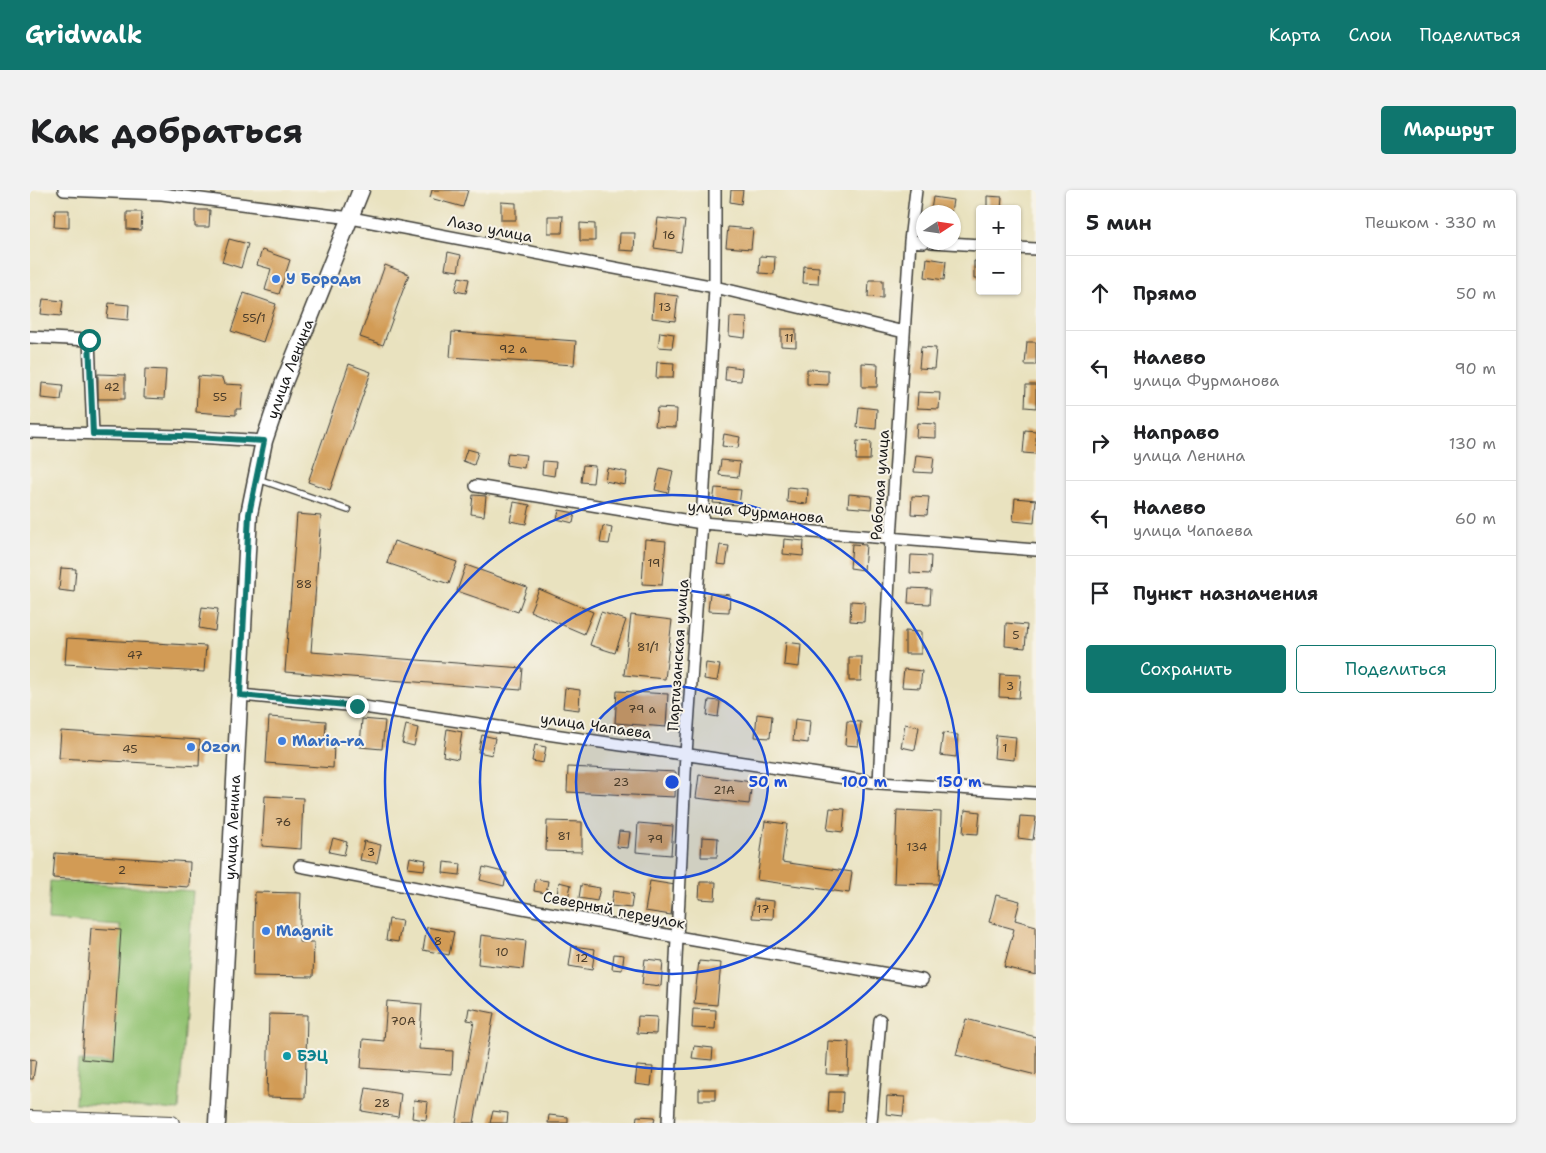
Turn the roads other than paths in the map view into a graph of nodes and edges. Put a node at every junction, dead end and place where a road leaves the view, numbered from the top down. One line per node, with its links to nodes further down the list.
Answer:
1 (64, 190): 5 (street, Лазо улица)
2 (362, 190): 6 (main road, улица Ленина)
3 (716, 190): 13 (street, Партизанская улица)
4 (916, 190): 7 (street, Рабочая улица)
5 (162, 192): 6 (street, Лазо улица)
6 (351, 218): 13 (street, Лазо улица); 18 (main road, улица Ленина)
7 (910, 241): 8 (street); 14 (street, Рабочая улица)
8 (916, 241)
9 (961, 244): 10 (street)
10 (976, 245)
11 (1021, 248): 12 (street)
12 (1036, 249)
13 (715, 287): 14 (street, Лазо улица); 22 (street, Партизанская улица)
14 (904, 332): 23 (street, Рабочая улица)
15 (30, 337): 17 (street)
16 (30, 432): 17 (street)
17 (93, 434): 18 (street)
18 (264, 441): 19 (main road, улица Ленина)
19 (256, 479): 21 (lane); 25 (main road, улица Ленина)
20 (476, 486): 22 (street, улица Фурманова)
21 (348, 510)
22 (702, 523): 23 (street, улица Фурманова); 26 (street, Партизанская улица)
23 (891, 538): 24 (street, улица Фурманова); 27 (street, Рабочая улица)
24 (1036, 550)
25 (240, 695): 26 (street, улица Чапаева); 36 (main road, улица Ленина)
26 (686, 754): 27 (street, улица Чапаева); 30 (street, Партизанская улица)
27 (880, 783): 28 (street, улица Чапаева)
28 (1036, 793)
29 (300, 866): 30 (street, Северный переулок)
30 (677, 937): 31 (street, Северный переулок); 37 (street, Партизанская улица)
31 (922, 980)
32 (880, 1020): 38 (street)
33 (30, 1118): 34 (street)
34 (45, 1121): 35 (street)
35 (172, 1123)
36 (217, 1123)
37 (668, 1123)
38 (871, 1123)

